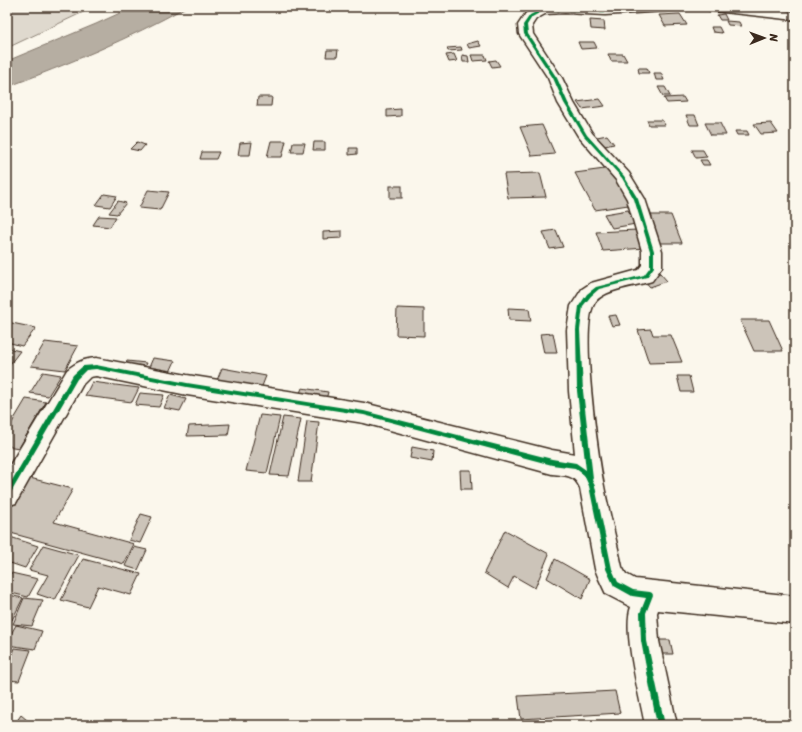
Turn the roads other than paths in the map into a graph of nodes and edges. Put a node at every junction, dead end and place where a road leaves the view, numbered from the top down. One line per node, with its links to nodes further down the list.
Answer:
1 (665, 7): 4 (street)
2 (714, 7): 3 (street)
3 (795, 16)
4 (592, 486): 5 (street); 6 (street)
5 (7, 494)
6 (650, 595): 7 (street); 8 (street)
7 (795, 610)
8 (661, 725)

